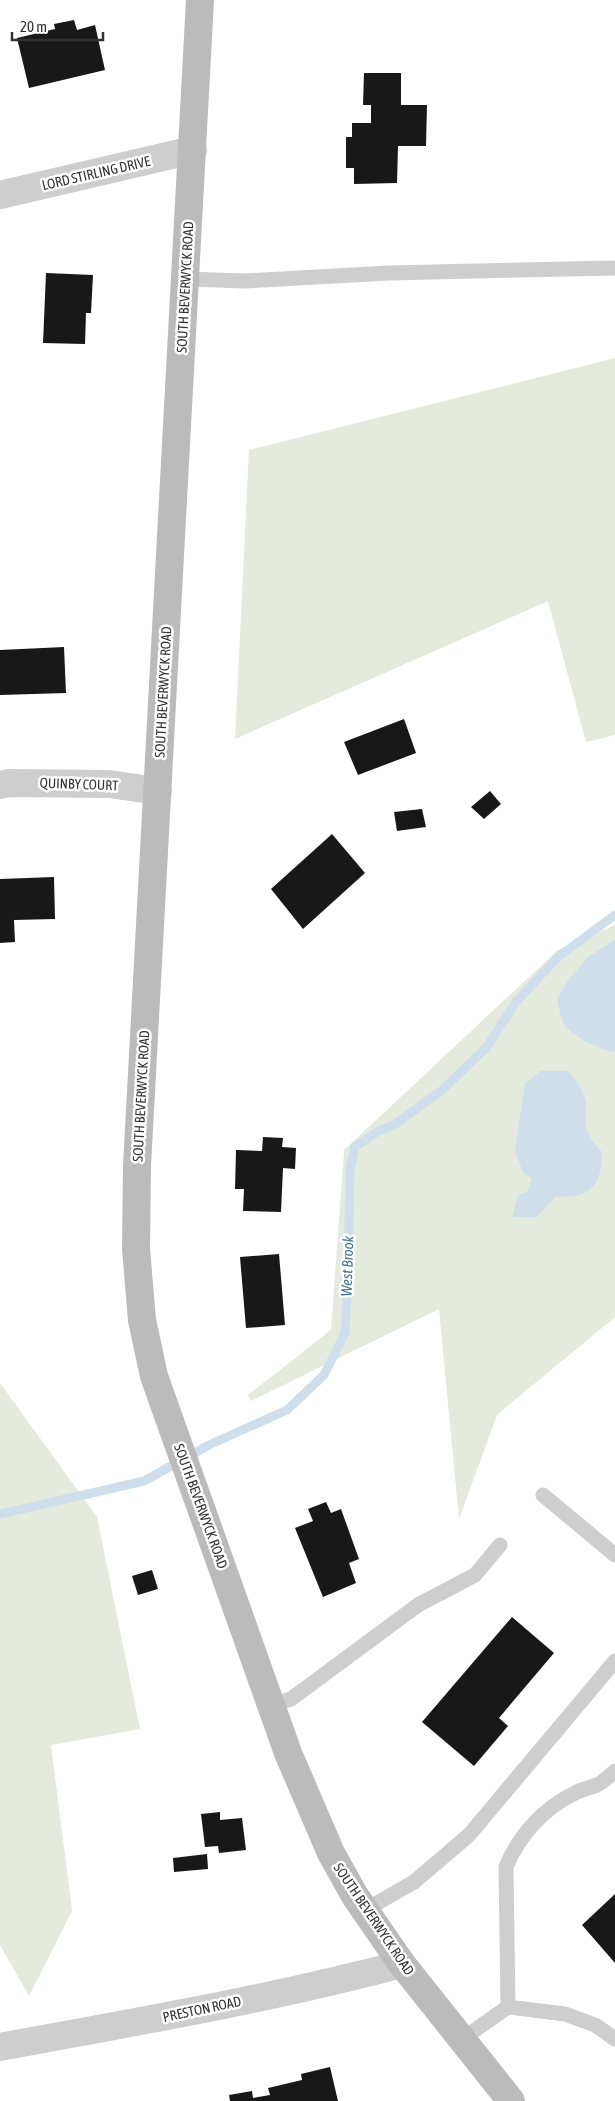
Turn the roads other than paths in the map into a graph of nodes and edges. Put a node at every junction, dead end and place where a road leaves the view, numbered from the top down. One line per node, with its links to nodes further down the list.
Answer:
1 (200, 0): 2 (main road, SOUTH BEVERWYCK ROAD)
2 (193, 150): 3 (street, LORD STIRLING DRIVE); 5 (main road, SOUTH BEVERWYCK ROAD)
3 (0, 196)
4 (615, 268): 5 (lane)
5 (186, 279): 7 (main road, SOUTH BEVERWYCK ROAD)
6 (0, 785): 7 (street, QUINBY COURT)
7 (158, 791): 12 (main road, SOUTH BEVERWYCK ROAD)
8 (543, 1495): 10 (lane)
9 (500, 1546): 12 (lane)
10 (612, 1552)
11 (615, 1661): 14 (lane)
12 (271, 1705): 14 (main road, SOUTH BEVERWYCK ROAD)
13 (615, 1771): 16 (lane)
14 (365, 1910): 15 (main road, SOUTH BEVERWYCK ROAD)
15 (402, 1964): 18 (main road, SOUTH BEVERWYCK ROAD); 19 (street, PRESTON ROAD)
16 (508, 2007): 17 (lane); 18 (lane)
17 (615, 2039)
18 (461, 2040): 20 (main road, SOUTH BEVERWYCK ROAD)
19 (0, 2047)
20 (511, 2101)

